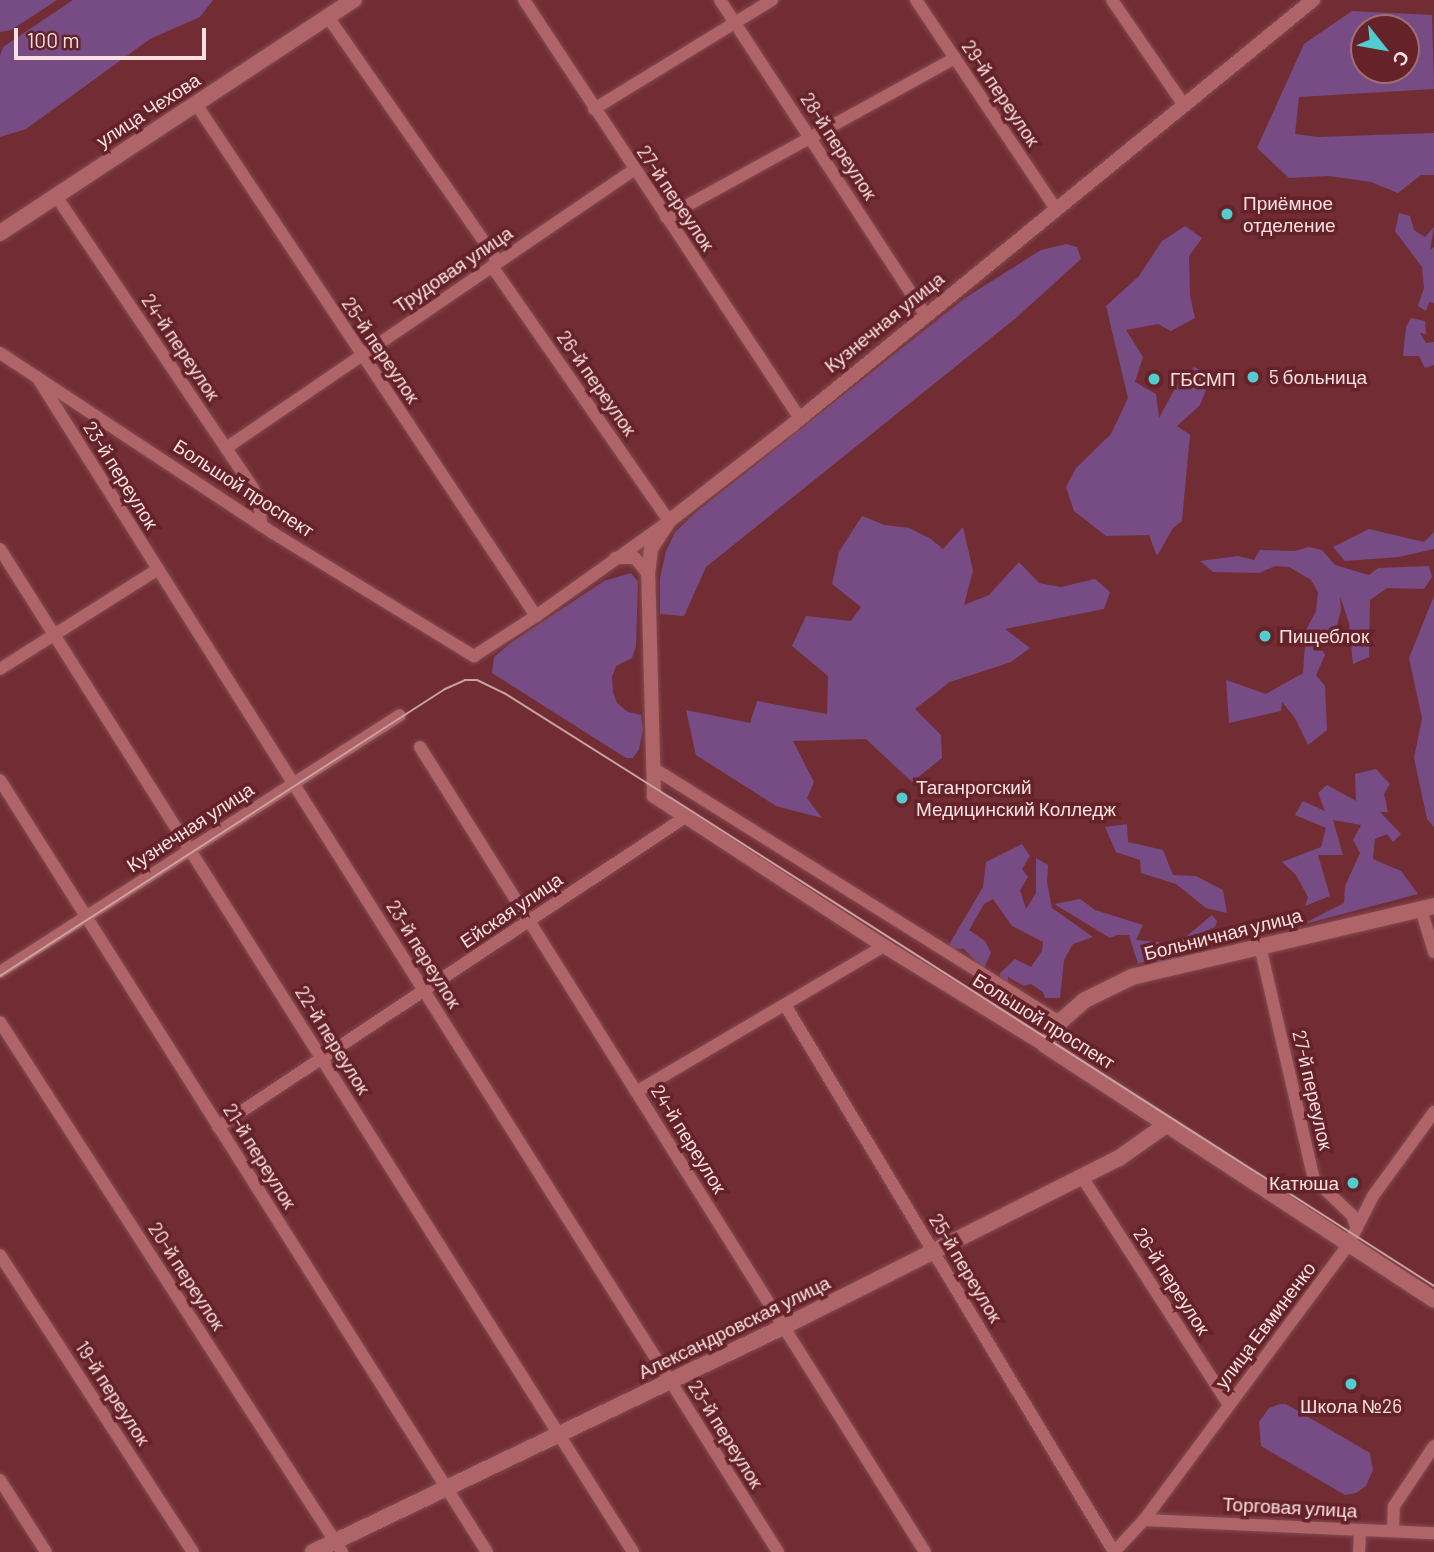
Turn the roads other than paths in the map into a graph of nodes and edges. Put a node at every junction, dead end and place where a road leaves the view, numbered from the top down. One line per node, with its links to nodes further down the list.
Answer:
1 (354, 0): 8 (main road, улица Чехова)
2 (524, 0): 13 (street, 27-й переулок)
3 (720, 0): 9 (street, 28-й переулок)
4 (772, 0): 9 (street)
5 (916, 0): 10 (street, 29-й переулок)
6 (1112, 0): 12 (street)
7 (1313, 0): 12 (street, Кузнечная улица)
8 (328, 17): 11 (main road, улица Чехова); 20 (street, 26-й переулок)
9 (735, 23): 13 (street); 14 (street, 28-й переулок)
10 (955, 58): 14 (street); 17 (street, 29-й переулок)
11 (196, 104): 16 (main road, улица Чехова); 23 (street, 25-й переулок)
12 (1184, 105): 17 (street, Кузнечная улица)
13 (594, 109): 15 (street, 27-й переулок)
14 (810, 138): 18 (street); 21 (street, 28-й переулок)
15 (634, 170): 18 (street, 27-й переулок); 20 (street, Трудовая улица)
16 (57, 195): 19 (main road, улица Чехова); 26 (street, 24-й переулок)
17 (1055, 208): 21 (street, Кузнечная улица)
18 (666, 217): 25 (street, 27-й переулок)
19 (0, 233)
20 (495, 264): 23 (street, Трудовая улица); 27 (street, 26-й переулок)
21 (925, 314): 25 (street, Кузнечная улица)
22 (0, 353): 24 (street, Большой проспект)
23 (361, 356): 26 (street, Трудовая улица); 33 (street, 25-й переулок)
24 (37, 377): 28 (street, Большой проспект); 31 (street, 23-й переулок)
25 (799, 417): 27 (street, Кузнечная улица)
26 (226, 448): 28 (street, 24-й переулок)
27 (669, 521): 30 (street, Кузнечная улица); 32 (street, Большой проспект)
28 (261, 525): 35 (street, Большой проспект)
29 (0, 549): 34 (street, 22-й переулок)
30 (615, 558): 32 (street); 33 (street, Кузнечная улица)
31 (158, 569): 34 (street); 41 (street, 23-й переулок)
32 (648, 574): 39 (street, Большой проспект)
33 (536, 616): 35 (street, Кузнечная улица)
34 (54, 635): 36 (street); 43 (street, 22-й переулок)
35 (468, 654)
36 (0, 669)
37 (400, 715): 41 (street, Кузнечная улица)
38 (420, 747): 46 (street, 24-й переулок)
39 (653, 768): 42 (street, Большой проспект); 54 (street, Большой проспект)
40 (0, 780): 45 (street, 21-й переулок)
41 (293, 783): 43 (street, Кузнечная улица); 51 (street, 23-й переулок)
42 (684, 818): 46 (street, Ейская улица); 47 (street, Большой проспект)
43 (190, 850): 45 (street, Кузнечная улица); 56 (street, 22-й переулок)
44 (1427, 908): 48 (main road, Больничная улица); 49 (street)
45 (86, 917): 50 (street, Кузнечная улица); 60 (street, 21-й переулок)
46 (529, 921): 51 (street, Ейская улица); 57 (street, 24-й переулок)
47 (884, 946): 52 (street); 55 (street, Большой проспект)
48 (1259, 946): 54 (main road, Больничная улица); 62 (street, 27-й переулок)
49 (1434, 953)
50 (0, 972)
51 (424, 991): 56 (street, Ейская улица); 68 (street, 23-й переулок)
52 (785, 1005): 57 (street); 64 (street, 25-й переулок)
53 (0, 1022): 78 (street, 20-й переулок)
54 (1060, 1022): 55 (main road, Больничная улица)
55 (1045, 1045): 59 (main road, Большой проспект)
56 (321, 1058): 60 (street, Ейская улица); 70 (street, 22-й переулок)
57 (636, 1092): 67 (street, 24-й переулок)
58 (1434, 1112): 62 (street, улица Евминенко)
59 (1166, 1125): 61 (main road, Александровская улица); 63 (main road, Большой проспект)
60 (218, 1127): 73 (street, 21-й переулок)
61 (1082, 1177): 64 (main road, Александровская улица); 69 (street, 26-й переулок)
62 (1357, 1228): 63 (street, улица Евминенко)
63 (1348, 1244): 66 (main road, Большой проспект); 69 (street, улица Евминенко)
64 (933, 1251): 67 (main road, Александровская улица); 86 (street, 25-й переулок)
65 (0, 1255): 80 (street, 19-й переулок)
66 (1434, 1300)
67 (783, 1327): 68 (main road, Александровская улица); 85 (street, 24-й переулок)
68 (670, 1382): 70 (main road, Александровская улица); 84 (street, 23-й переулок)
69 (1229, 1405): 74 (street, улица Евминенко)
70 (559, 1435): 73 (main road, Александровская улица); 83 (street, 22-й переулок)
71 (1434, 1446): 76 (street)
72 (0, 1480): 79 (street)
73 (447, 1489): 78 (main road, Александровская улица); 82 (street, 21-й переулок)
74 (1144, 1520): 75 (street, Торговая улица); 86 (street, улица Евминенко)
75 (1360, 1530): 76 (street, Торговая улица); 87 (street)
76 (1392, 1531): 77 (street, Торговая улица)
77 (1434, 1534)
78 (338, 1547): 81 (main road, Александровская улица)
79 (46, 1552)
80 (193, 1552)
81 (313, 1552)
82 (486, 1552)
83 (633, 1552)
84 (778, 1552)
85 (925, 1552)
86 (1114, 1552)
87 (1359, 1552)

